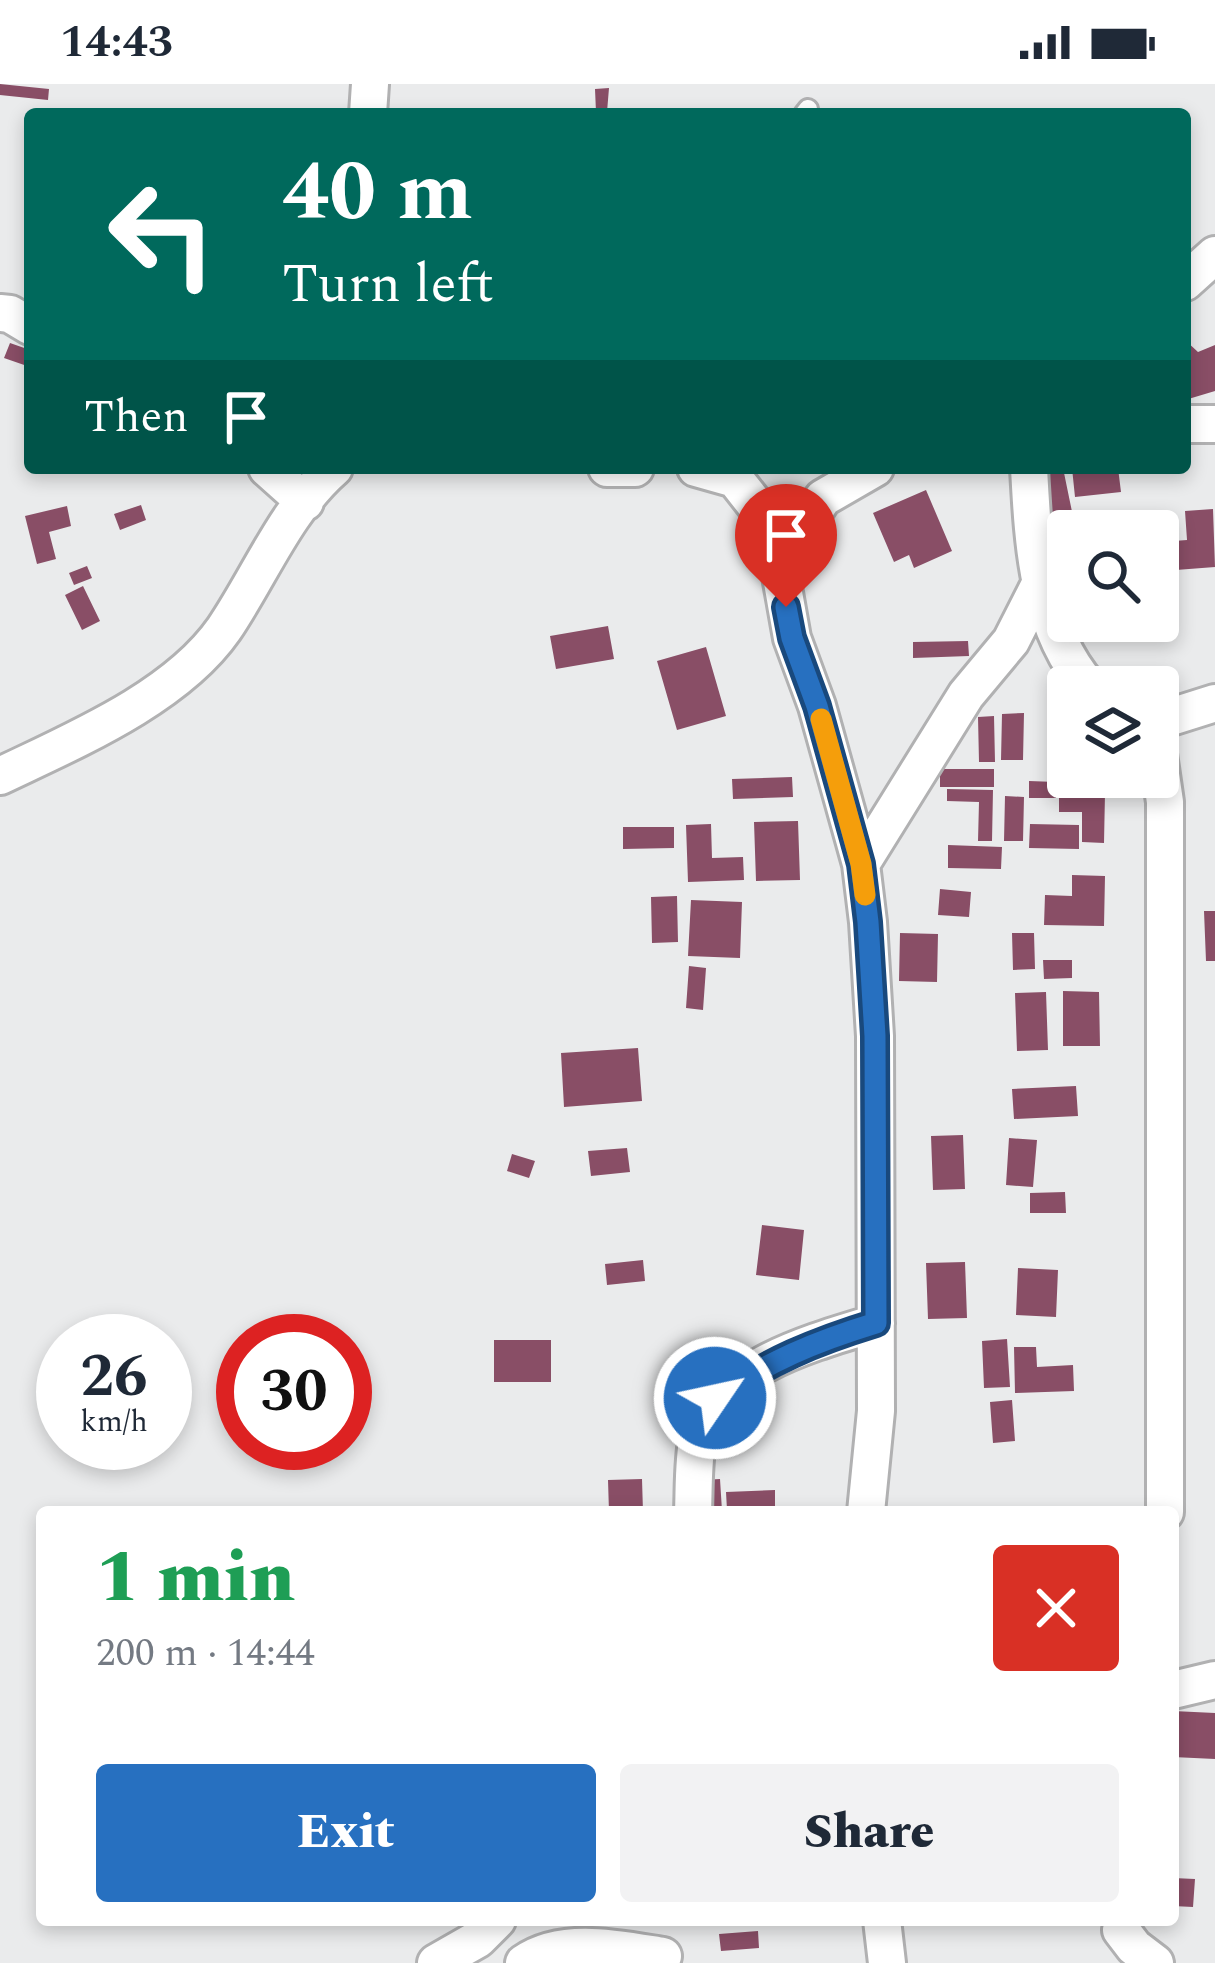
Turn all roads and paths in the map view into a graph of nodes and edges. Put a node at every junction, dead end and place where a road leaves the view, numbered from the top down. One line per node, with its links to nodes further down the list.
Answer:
1 (1215, 255): 2 (street)
2 (1191, 277)
3 (274, 474): 8 (street)
4 (329, 474): 8 (street)
5 (717, 474): 9 (street)
6 (865, 474): 9 (street)
7 (1030, 474): 10 (street)
8 (305, 502): 14 (street)
9 (781, 576): 16 (street)
10 (1040, 584): 11 (street); 16 (street)
11 (1072, 666)
12 (1215, 703): 13 (street)
13 (1179, 714)
14 (0, 776)
15 (1164, 798): 20 (street)
16 (861, 864): 17 (street)
17 (876, 1323): 18 (street); 19 (street)
18 (693, 1506)
19 (867, 1506)
20 (1166, 1506)
21 (1215, 1680): 22 (street)
22 (1179, 1689)
23 (491, 1926): 27 (street)
24 (883, 1926): 29 (street)
25 (1118, 1938): 30 (street)
26 (662, 1946): 28 (street)
27 (436, 1963)
28 (524, 1963)
29 (887, 1963)
30 (1155, 1963)

